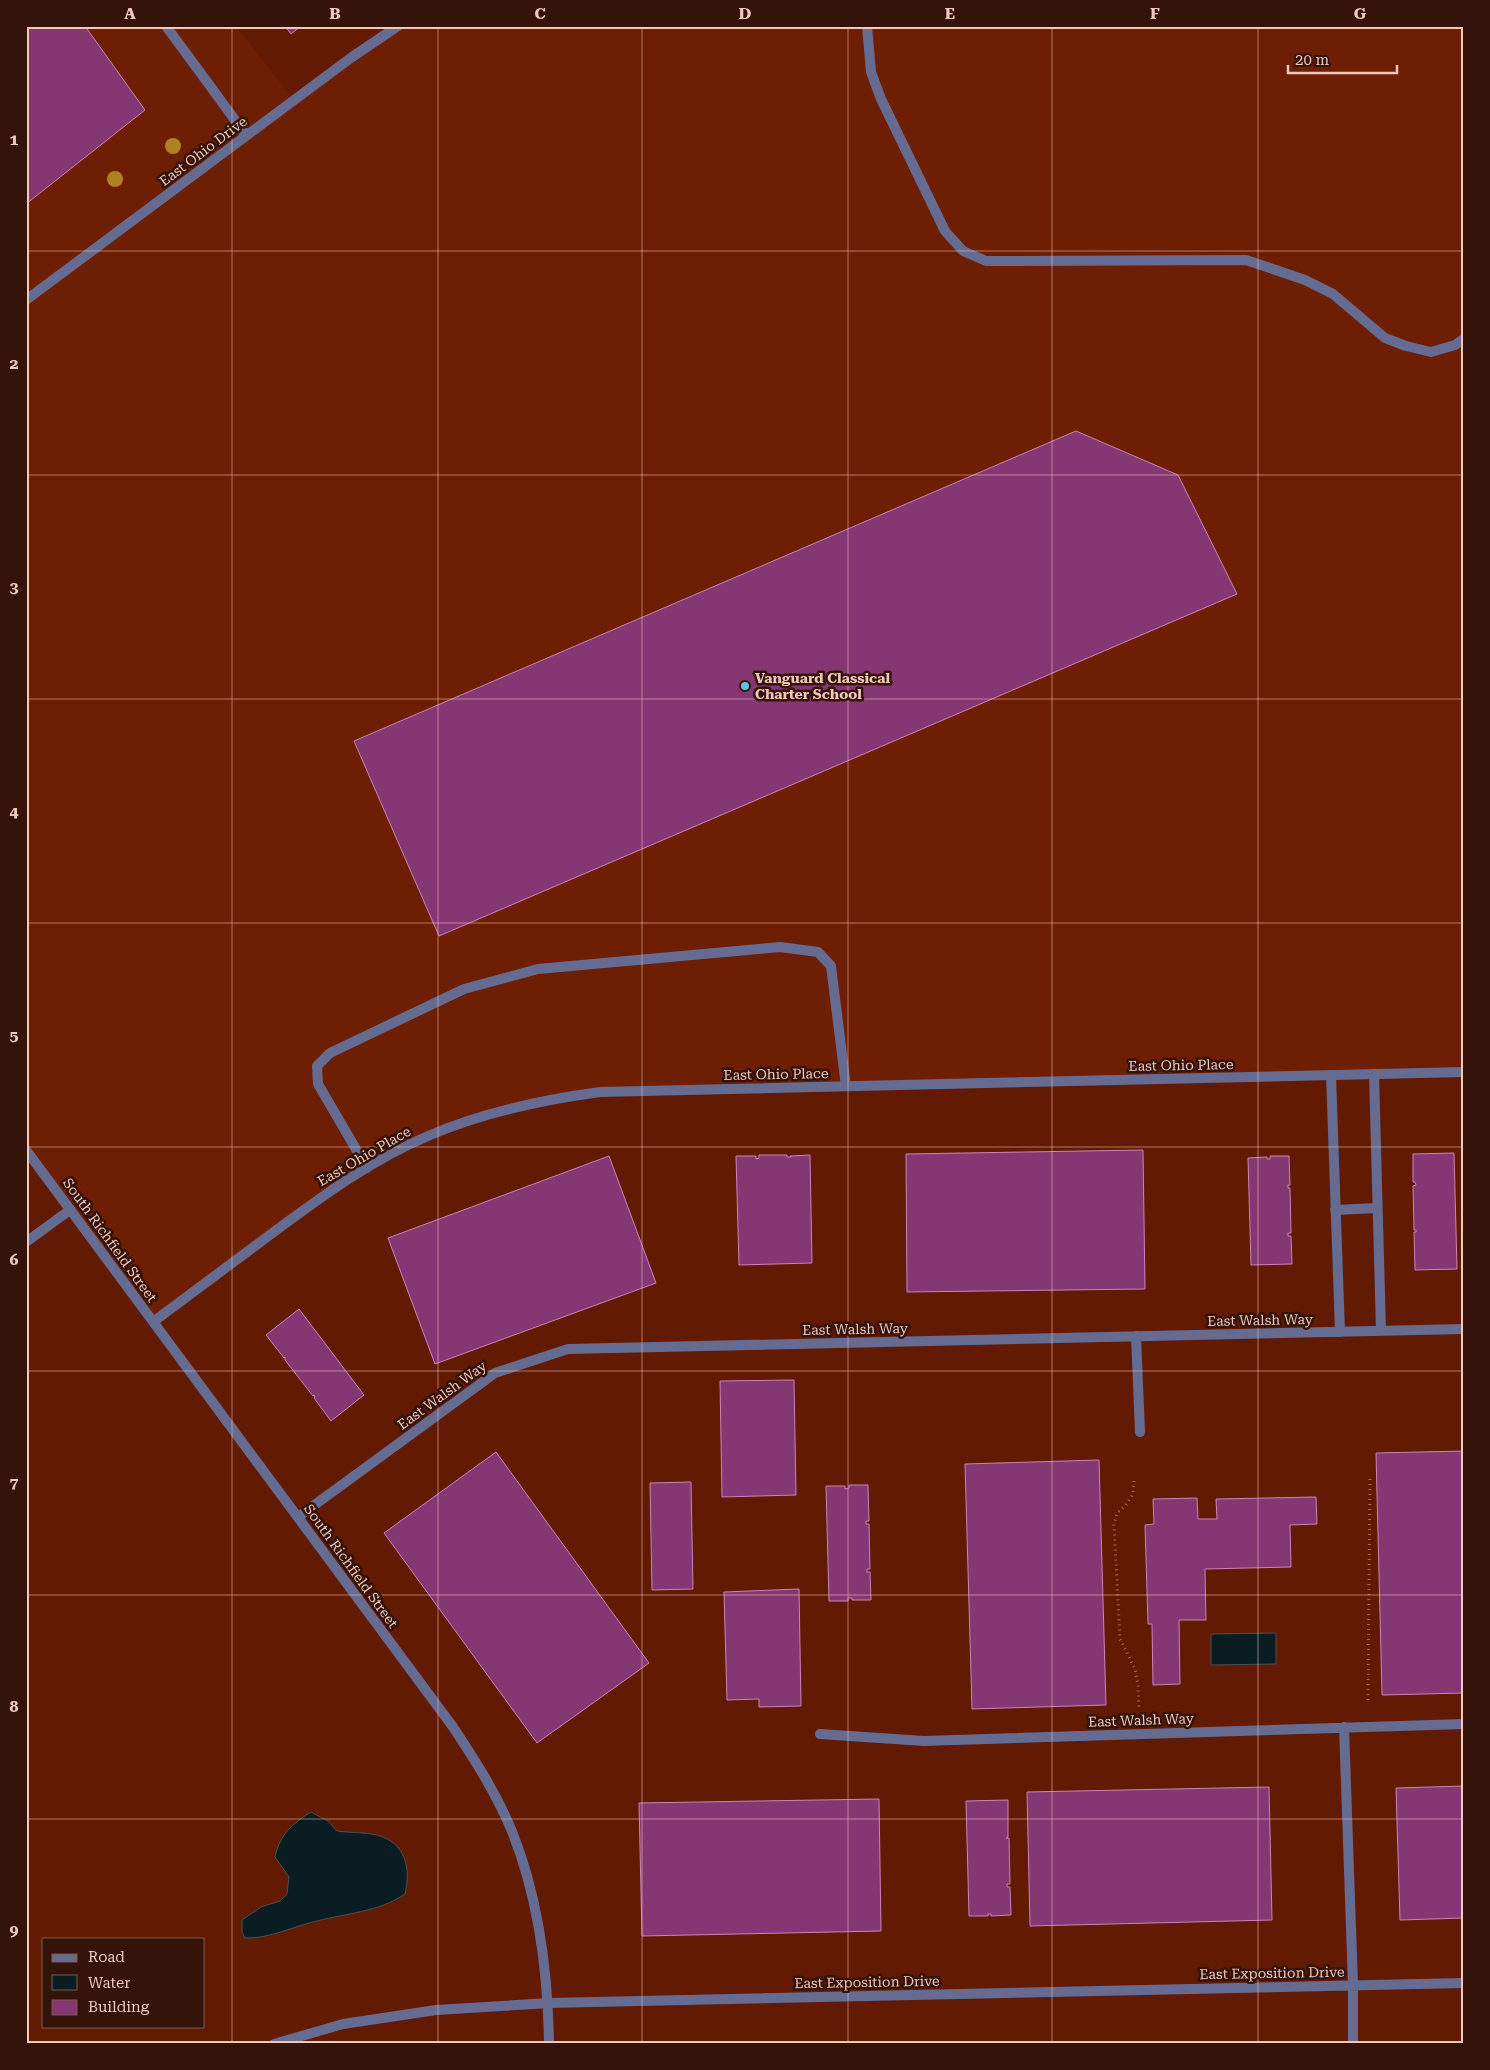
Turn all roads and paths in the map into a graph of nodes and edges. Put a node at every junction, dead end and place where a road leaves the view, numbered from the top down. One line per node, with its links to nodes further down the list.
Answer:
1 (166, 26): 4 (street)
2 (398, 26): 4 (street, East Ohio Drive)
3 (867, 26): 6 (street)
4 (246, 135): 5 (street, East Ohio Drive)
5 (26, 300)
6 (1464, 339)
7 (1464, 1072): 8 (street, East Ohio Place)
8 (1374, 1074): 9 (street, East Ohio Place); 13 (street)
9 (1330, 1075): 10 (street, East Ohio Place); 15 (street)
10 (846, 1086): 12 (street, East Ohio Place); 12 (street)
11 (26, 1150): 14 (street, South Richfield Street)
12 (367, 1168): 17 (street, East Ohio Place)
13 (1377, 1208): 15 (street); 19 (street)
14 (70, 1210): 16 (street); 17 (street, South Richfield Street)
15 (1335, 1210): 20 (street)
16 (26, 1242)
17 (153, 1322): 25 (street, South Richfield Street)
18 (1464, 1329): 19 (street, East Walsh Way)
19 (1381, 1331): 20 (street, East Walsh Way)
20 (1340, 1332): 21 (street, East Walsh Way)
21 (1136, 1336): 22 (street); 25 (street, East Walsh Way)
22 (1140, 1432)
23 (1370, 1476): 26 (path)
24 (1134, 1481): 27 (path)
25 (298, 1517): 33 (street, South Richfield Street)
26 (1368, 1700)
27 (1139, 1707)
28 (1464, 1724): 29 (street, East Walsh Way)
29 (1344, 1727): 30 (street, East Walsh Way); 32 (street)
30 (820, 1734)
31 (1464, 1983): 32 (street, East Exposition Drive)
32 (1353, 1985): 33 (street, East Exposition Drive); 36 (street)
33 (549, 2003): 34 (street, East Exposition Drive); 35 (street, South Richfield Street)
34 (274, 2044)
35 (549, 2044)
36 (1353, 2044)

